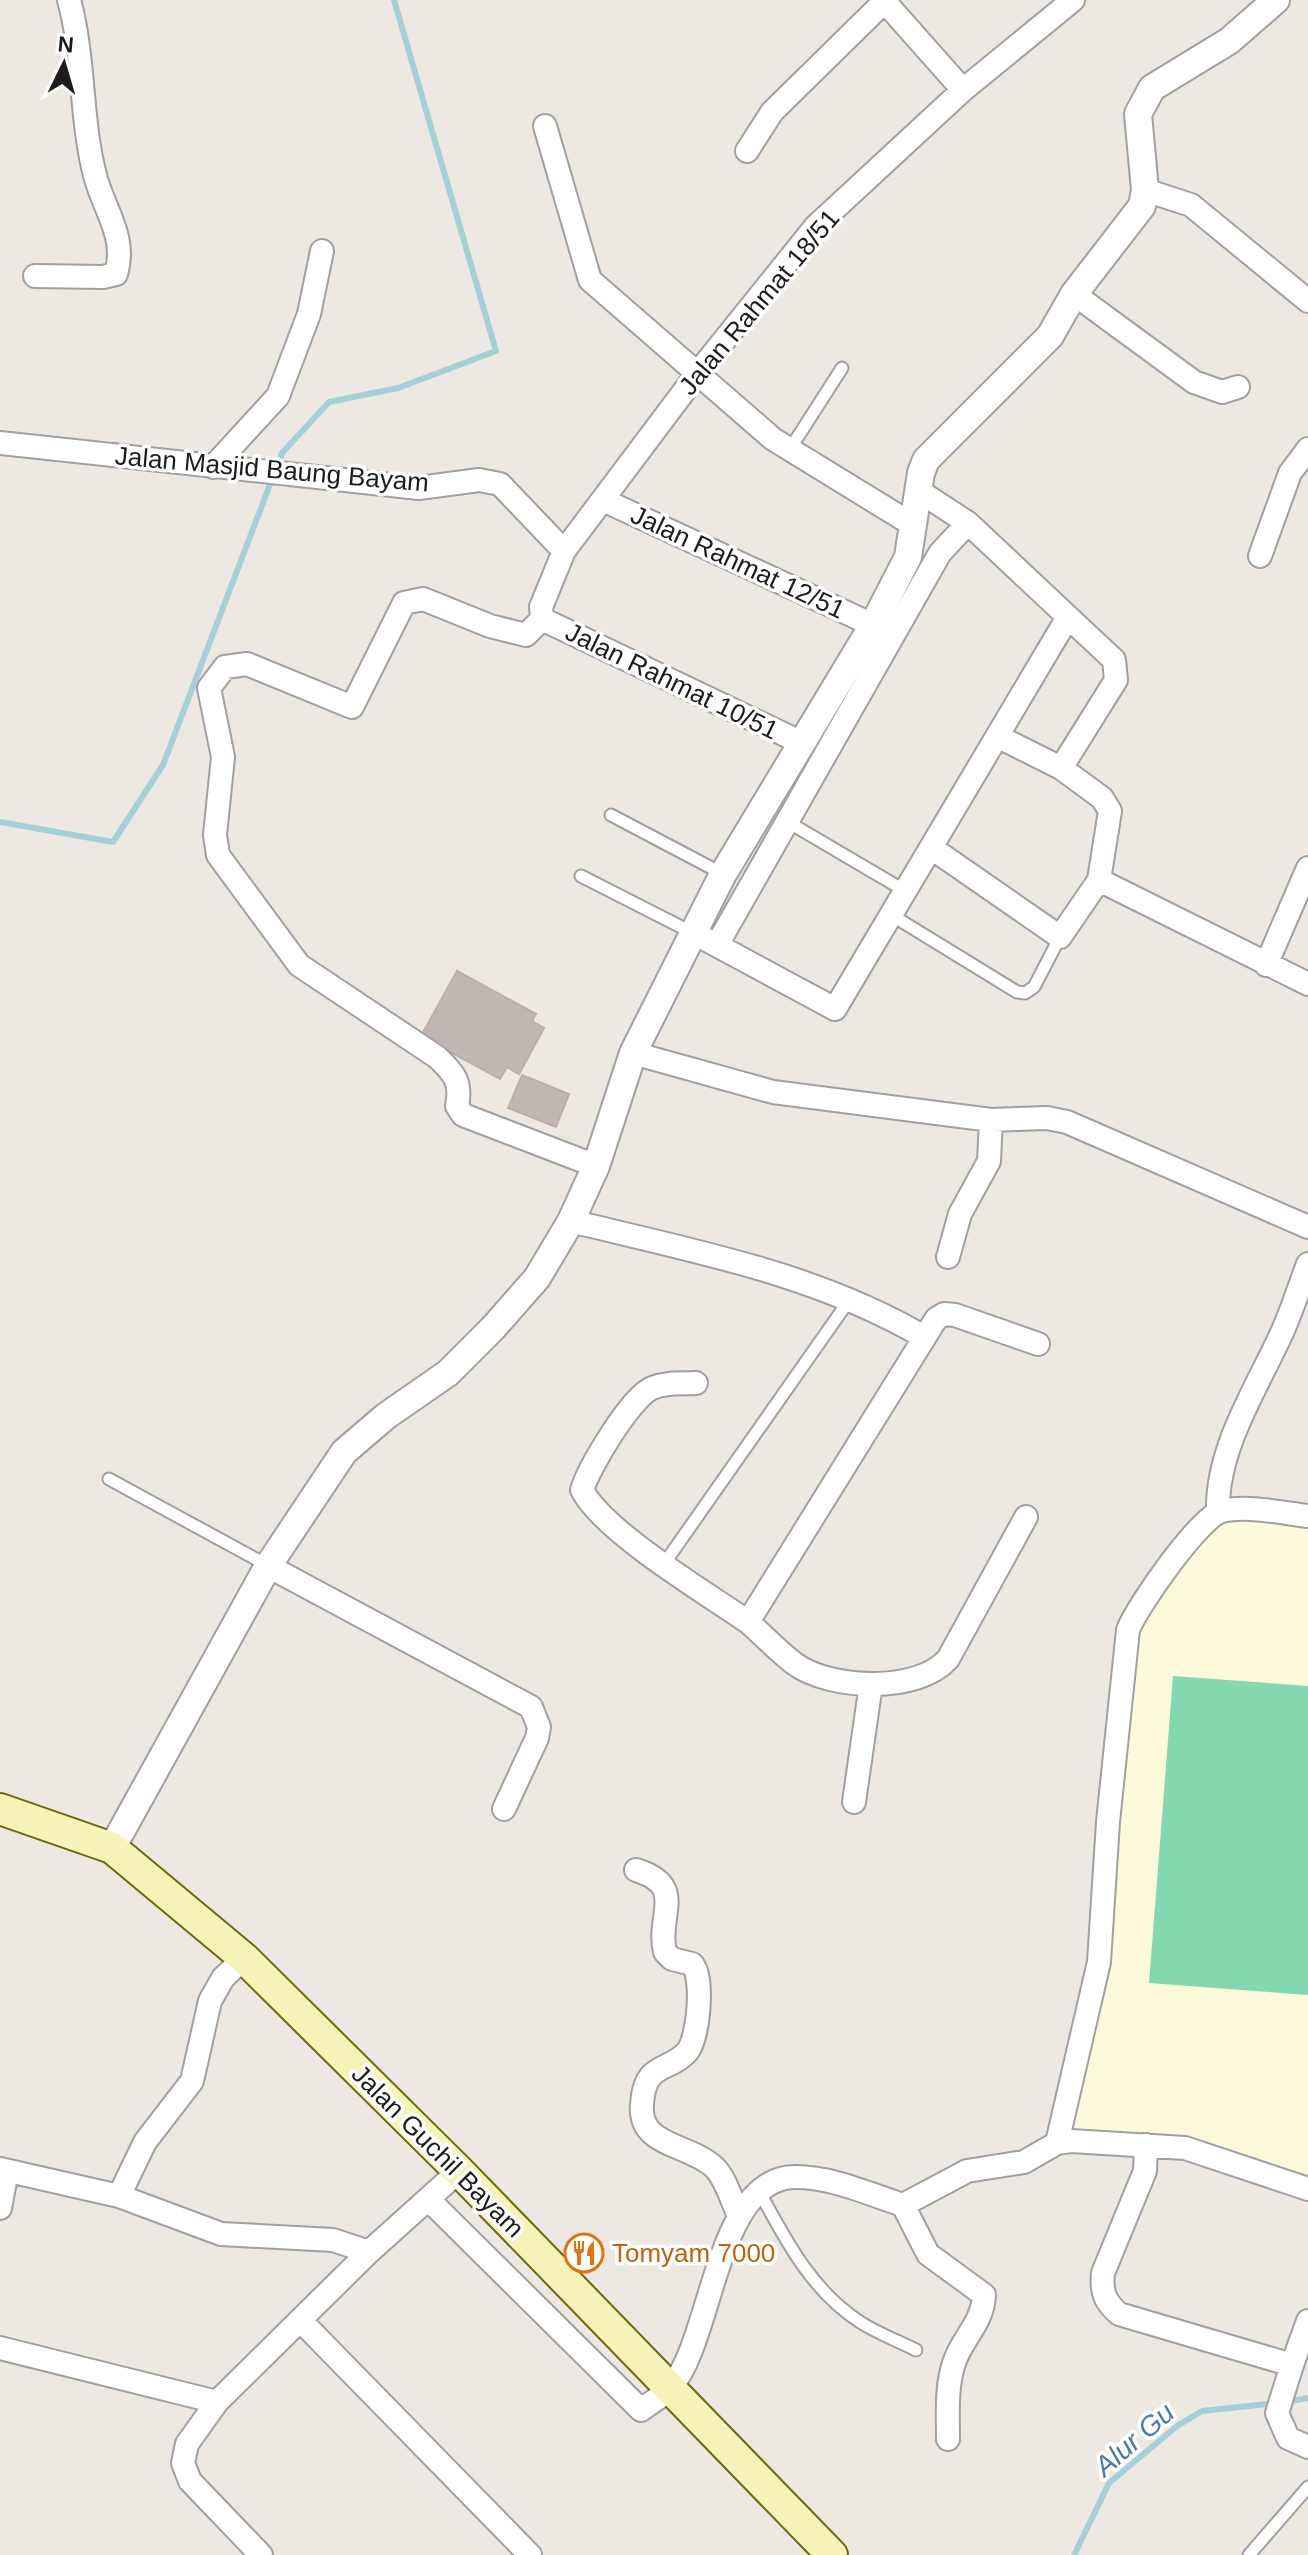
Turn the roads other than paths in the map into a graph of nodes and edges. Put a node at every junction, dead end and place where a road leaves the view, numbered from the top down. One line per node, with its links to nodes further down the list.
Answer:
1 (69, 0): 10 (street)
2 (1276, 0): 8 (street)
3 (885, 1): 5 (street); 7 (street)
4 (1068, 2): 5 (street, Jalan Rahmat 18/51)
5 (963, 90): 14 (street, Jalan Rahmat 18/51)
6 (545, 126): 14 (street)
7 (747, 151)
8 (1145, 190): 11 (street); 12 (street)
9 (322, 251): 19 (street)
10 (35, 276)
11 (1074, 294): 15 (street); 20 (street)
12 (1308, 301)
13 (842, 368): 17 (lane)
14 (697, 374): 17 (street); 21 (street, Jalan Rahmat 18/51)
15 (1238, 387)
16 (0, 443): 19 (street, Jalan Masjid Baung Bayam)
17 (790, 449): 23 (street)
18 (1308, 449): 25 (street)
19 (213, 467): 24 (street, Jalan Masjid Baung Bayam)
20 (919, 491): 22 (street); 23 (street)
21 (603, 500): 24 (street, Jalan Rahmat 18/51); 28 (street, Jalan Rahmat 12/51)
22 (968, 523): 26 (street); 33 (street)
23 (913, 525): 28 (street)
24 (564, 551): 27 (street, Jalan Rahmat 18/51)
25 (1260, 556)
26 (1068, 617): 29 (street); 31 (street)
27 (542, 619): 30 (street, Jalan Rahmat 10/51); 47 (street)
28 (873, 625): 30 (street)
29 (999, 737): 31 (street); 34 (street)
30 (802, 743): 36 (street)
31 (1061, 768): 38 (street)
32 (611, 815): 36 (lane)
33 (788, 822): 39 (lane); 42 (street)
34 (933, 849): 39 (street); 41 (street)
35 (1308, 868): 43 (street)
36 (723, 874): 42 (street)
37 (581, 876): 42 (lane)
38 (1099, 880): 41 (street); 43 (street)
39 (907, 892): 40 (street)
40 (893, 916): 41 (lane); 42 (street)
41 (1060, 937)
42 (706, 939): 45 (street)
43 (1266, 965): 44 (street)
44 (1308, 984)
45 (633, 1053): 46 (street); 47 (street)
46 (991, 1120): 49 (street); 50 (street)
47 (596, 1166): 48 (street)
48 (571, 1221): 52 (street); 61 (street)
49 (1308, 1227)
50 (948, 1257)
51 (1308, 1264): 57 (street)
52 (850, 1298): 53 (street); 60 (lane)
53 (924, 1337): 54 (street); 62 (street)
54 (1038, 1344)
55 (696, 1383): 60 (street)
56 (109, 1479): 61 (lane)
57 (1218, 1512): 58 (street); 70 (street)
58 (1308, 1516)
59 (1026, 1517): 63 (street)
60 (664, 1564): 62 (street)
61 (268, 1566): 66 (street); 67 (street)
62 (748, 1622): 63 (street)
63 (871, 1684): 64 (street)
64 (854, 1802)
65 (0, 1809): 67 (main road, Jalan Guchil Bayam)
66 (504, 1809)
67 (112, 1848): 69 (main road, Jalan Guchil Bayam)
68 (636, 1870): 80 (street)
69 (244, 1958): 73 (main road, Jalan Guchil Bayam); 76 (street)
70 (1057, 2143): 71 (street); 78 (street)
71 (1146, 2145): 74 (street); 86 (street)
72 (3, 2170): 76 (street); 79 (street)
73 (459, 2171): 77 (street); 87 (main road, Jalan Guchil Bayam)
74 (1308, 2189)
75 (759, 2191): 78 (street); 80 (street); 85 (lane)
76 (119, 2196): 81 (street)
77 (428, 2199): 81 (street); 87 (street)
78 (903, 2205): 89 (street)
79 (0, 2208)
80 (739, 2216): 87 (street)
81 (369, 2252): 83 (street)
82 (1308, 2321): 86 (street)
83 (302, 2322): 88 (street); 93 (street)
84 (0, 2348): 88 (street)
85 (916, 2350)
86 (1292, 2365): 90 (street)
87 (671, 2387): 94 (main road, Jalan Guchil Bayam)
88 (217, 2402): 92 (street)
89 (948, 2439)
90 (1308, 2447)
91 (1308, 2487): 95 (lane)
92 (261, 2555)
93 (530, 2555)
94 (832, 2555)
95 (1249, 2555)

